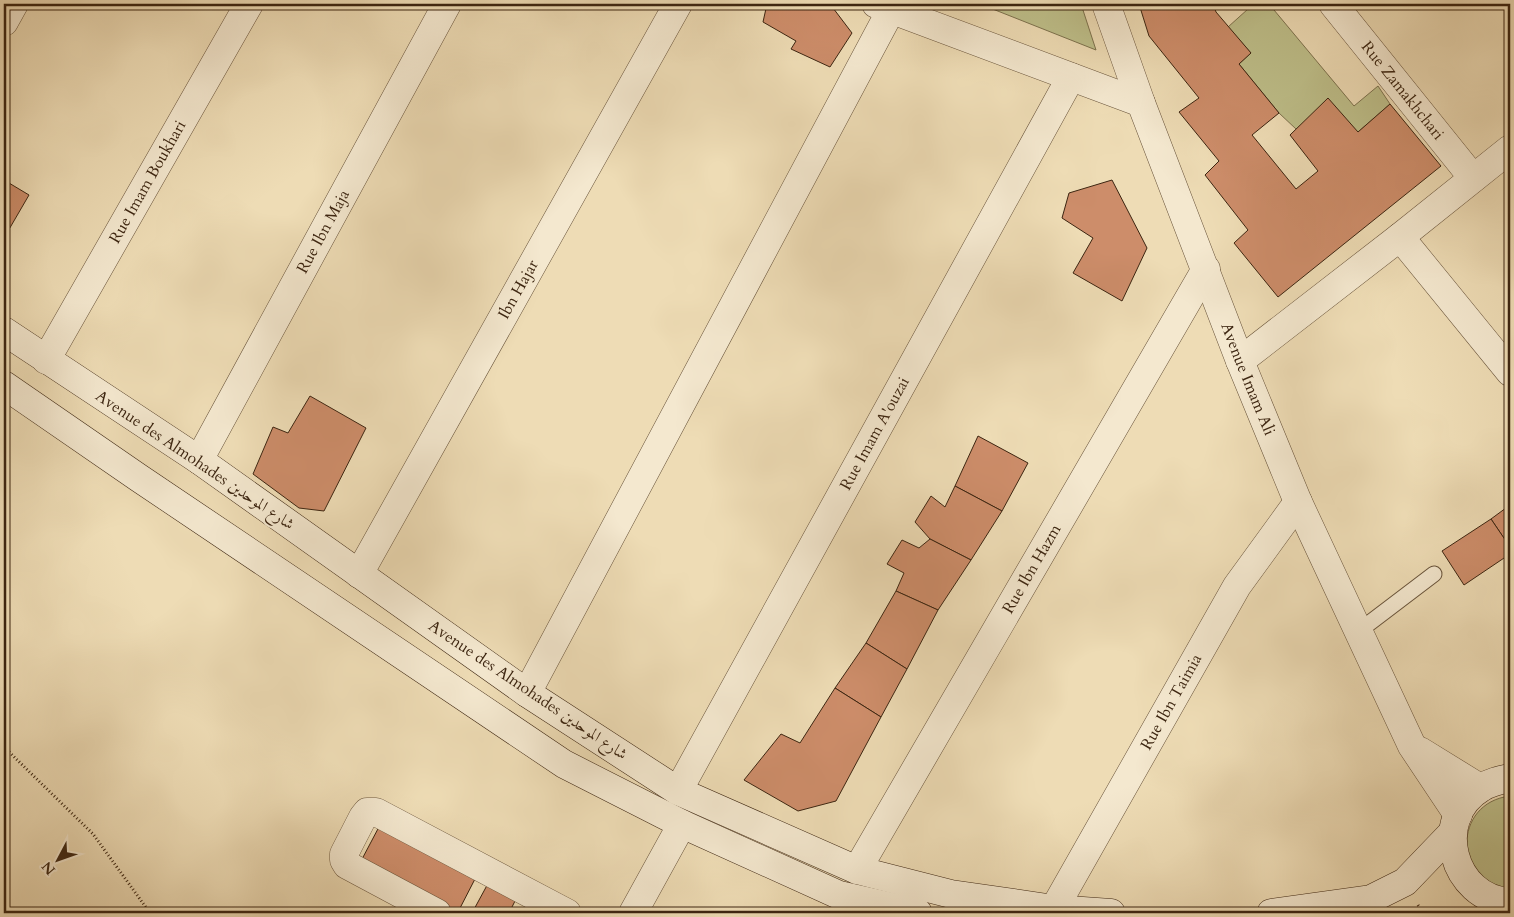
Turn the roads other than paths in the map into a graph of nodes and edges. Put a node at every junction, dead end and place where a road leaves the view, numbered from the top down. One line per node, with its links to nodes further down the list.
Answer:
1 (14, 4): 8 (street)
2 (249, 4): 16 (street, Rue Imam Boukhari)
3 (447, 4): 20 (street, Rue Ibn Maja)
4 (678, 4): 22 (street, Ibn Hajar)
5 (1106, 4): 10 (street, Avenue Imam Ali)
6 (1333, 4): 12 (street, Rue Zamakhchari)
7 (883, 7): 9 (street); 25 (street)
8 (4, 22)
9 (1071, 77): 10 (street); 29 (street, Rue Imam A'ouzai)
10 (1142, 103): 14 (street, Avenue Imam Ali)
11 (1510, 149): 12 (street)
12 (1474, 178): 13 (street)
13 (1400, 237): 17 (street); 18 (street)
14 (1206, 269): 17 (street, Avenue Imam Ali); 32 (street, Rue Ibn Hazm)
15 (4, 331): 16 (street, Avenue des Almohades شارع الموحدين)
16 (46, 360): 20 (street, Avenue des Almohades شارع الموحدين)
17 (1240, 361): 21 (street, Avenue Imam Ali)
18 (1510, 372)
19 (4, 385): 30 (street)
20 (198, 460): 22 (street, Avenue des Almohades شارع الموحدين)
21 (1298, 502): 24 (street, Avenue Imam Ali); 34 (street, Rue Ibn Taimia)
22 (359, 574): 25 (street, Avenue des Almohades شارع الموحدين)
23 (1434, 574): 24 (lane)
24 (1359, 631): 26 (street, Avenue Imam Ali)
25 (528, 692): 29 (street, Avenue des Almohades شارع الموحدين)
26 (1412, 746): 28 (street); 31 (street, Avenue Imam Ali)
27 (1510, 778): 28 (street)
28 (1480, 788): 31 (street)
29 (678, 791): 32 (street, Avenue des Almohades شارع الموحدين)
30 (682, 824): 37 (street); 38 (street)
31 (1455, 824): 33 (street); 40 (street)
32 (858, 870): 34 (street, Avenue des Almohades شارع الموحدين)
33 (1506, 902): 41 (street)
34 (1054, 909): 39 (street, Avenue des Almohades شارع الموحدين)
35 (437, 913): 36 (street)
36 (567, 913)
37 (633, 913)
38 (918, 913)
39 (1111, 913)
40 (1270, 913)
41 (1477, 913)

